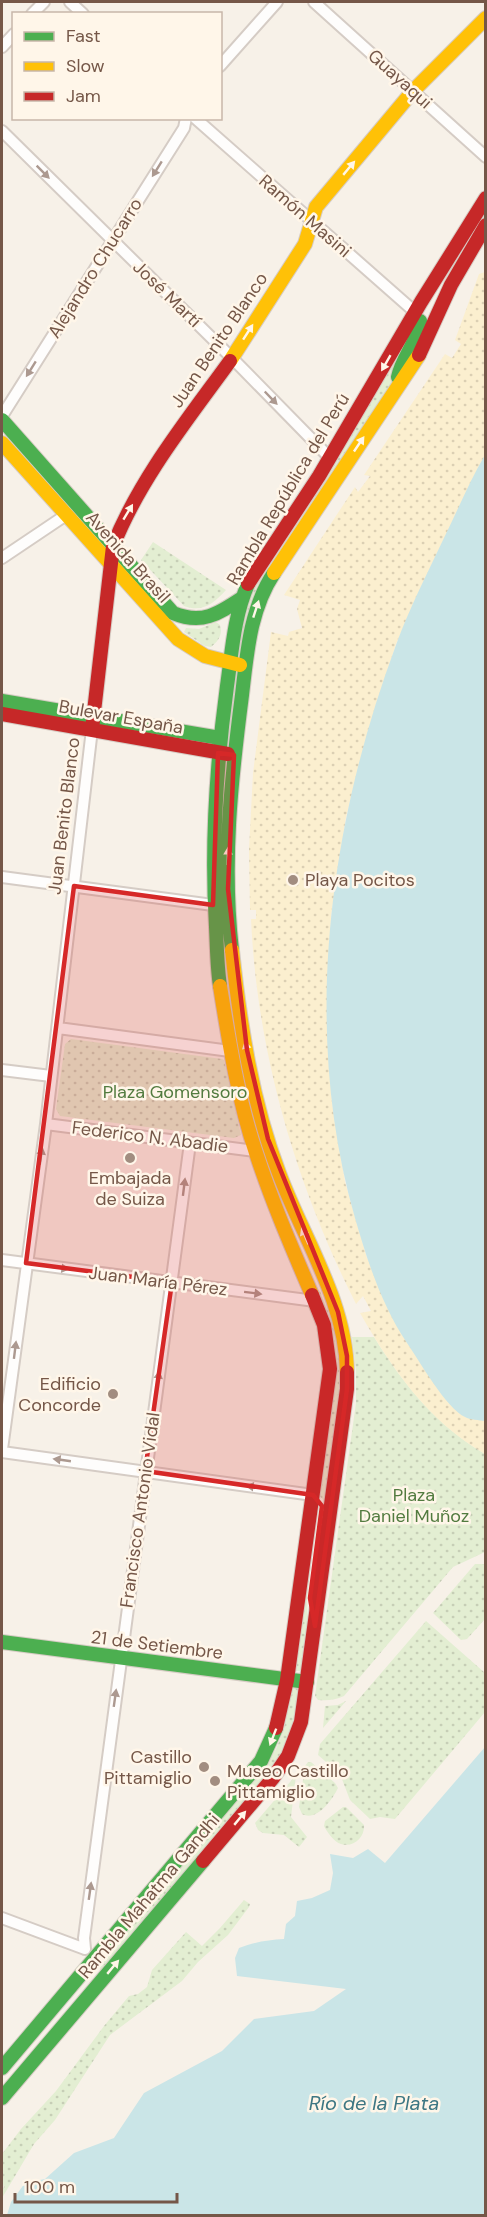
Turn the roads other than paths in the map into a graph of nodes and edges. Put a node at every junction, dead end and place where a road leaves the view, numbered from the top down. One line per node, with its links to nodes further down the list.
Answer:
1 (277, 2): 4 (street)
2 (314, 2): 5 (street, Guayaqui)
3 (486, 18): 5 (main road, Juan Benito Blanco)
4 (222, 64)
5 (413, 92): 9 (street, Guayaqui); 11 (main road, Juan Benito Blanco, one-way to 5)
6 (186, 120): 13 (street, Alejandro Chucarro, one-way to 13)
7 (197, 120): 11 (street, Ramón Masini)
8 (2, 131): 13 (street, José Martí, one-way to 13)
9 (486, 157)
10 (486, 198): 14 (main road, Rambla República del Perú)
11 (311, 222): 14 (street, Ramón Masini); 15 (main road, Juan Benito Blanco, one-way to 11)
12 (486, 225): 16 (main road, Rambla República del Perú)
13 (112, 241): 15 (street, José Martí); 17 (street, Alejandro Chucarro, one-way to 17)
14 (415, 312): 16 (main road); 20 (main road, Rambla República del Perú, one-way to 20)
15 (232, 358): 20 (street, José Martí, one-way to 20); 22 (main road, Juan Benito Blanco, one-way to 15)
16 (399, 386): 27 (main road, Rambla República del Perú, one-way to 16)
17 (2, 416)
18 (2, 420): 22 (main road, Avenida Brasil)
19 (2, 443): 21 (main road, Avenida Brasil)
20 (330, 458): 25 (main road, Rambla República del Perú)
21 (66, 515): 23 (street); 24 (main road, Avenida Brasil)
22 (113, 546): 24 (main road, Juan Benito Blanco); 25 (main road, Avenida Brasil)
23 (2, 558)
24 (111, 567): 26 (main road, Avenida Brasil); 30 (main road, Juan Benito Blanco)
25 (242, 598): 26 (main road, Rambla República del Perú)
26 (230, 664): 27 (main road, Avenida Brasil); 31 (main road, Rambla República del Perú)
27 (246, 666): 33 (main road, Rambla República del Perú)
28 (2, 701): 30 (main road, Bulevar España)
29 (2, 714): 30 (main road, Bulevar España)
30 (93, 723): 31 (main road, Bulevar España); 32 (main road, Bulevar España); 35 (street, Juan Benito Blanco)
31 (220, 738): 32 (main road, Rambla República del Perú)
32 (218, 753): 33 (main road, Bulevar España); 36 (main road, Rambla República del Perú)
33 (234, 755): 50 (main road, Rambla República del Perú, one-way to 33)
34 (2, 877): 35 (street)
35 (74, 886): 36 (street); 37 (street, Juan Benito Blanco)
36 (213, 905): 38 (main road, Rambla República del Perú)
37 (58, 1028): 38 (street); 40 (street, Juan Benito Blanco)
38 (230, 1051): 43 (main road, Rambla República del Perú)
39 (2, 1070): 40 (street)
40 (51, 1076): 41 (street, Juan Benito Blanco)
41 (46, 1124): 42 (street, Federico N. Abadie); 45 (street, Juan Benito Blanco, one-way to 41)
42 (190, 1143): 43 (street, Federico N. Abadie); 46 (street, Francisco Antonio Vidal, one-way to 42)
43 (255, 1151): 47 (main road, Rambla República del Perú)
44 (2, 1260): 45 (street, Juan María Pérez)
45 (26, 1263): 46 (street, Juan María Pérez, one-way to 46); 48 (street, Juan Benito Blanco, one-way to 45)
46 (172, 1282): 47 (street, Juan María Pérez, one-way to 47); 49 (street, Francisco Antonio Vidal, one-way to 46)
47 (315, 1301): 51 (main road, Rambla República del Perú)
48 (2, 1450): 49 (street, one-way to 48)
49 (145, 1472): 51 (street, one-way to 49); 54 (street, Francisco Antonio Vidal)
50 (334, 1492): 52 (main road, Rambla Mahatma Gandhi)
51 (313, 1495): 52 (main road); 55 (main road, Rambla Mahatma Gandhi)
52 (315, 1626): 56 (main road, Rambla Mahatma Gandhi)
53 (2, 1642): 54 (main road, 21 de Setiembre)
54 (121, 1658): 55 (main road, 21 de Setiembre); 58 (street, Francisco Antonio Vidal, one-way to 54)
55 (287, 1680): 56 (main road, 21 de Setiembre); 58 (main road, Rambla Mahatma Gandhi, one-way to 58)
56 (307, 1682): 60 (main road, Rambla Mahatma Gandhi, one-way to 56)
57 (2, 1918): 58 (street)
58 (89, 1955): 59 (main road, Rambla Mahatma Gandhi); 60 (main road)
59 (2, 2068)
60 (4, 2094)

